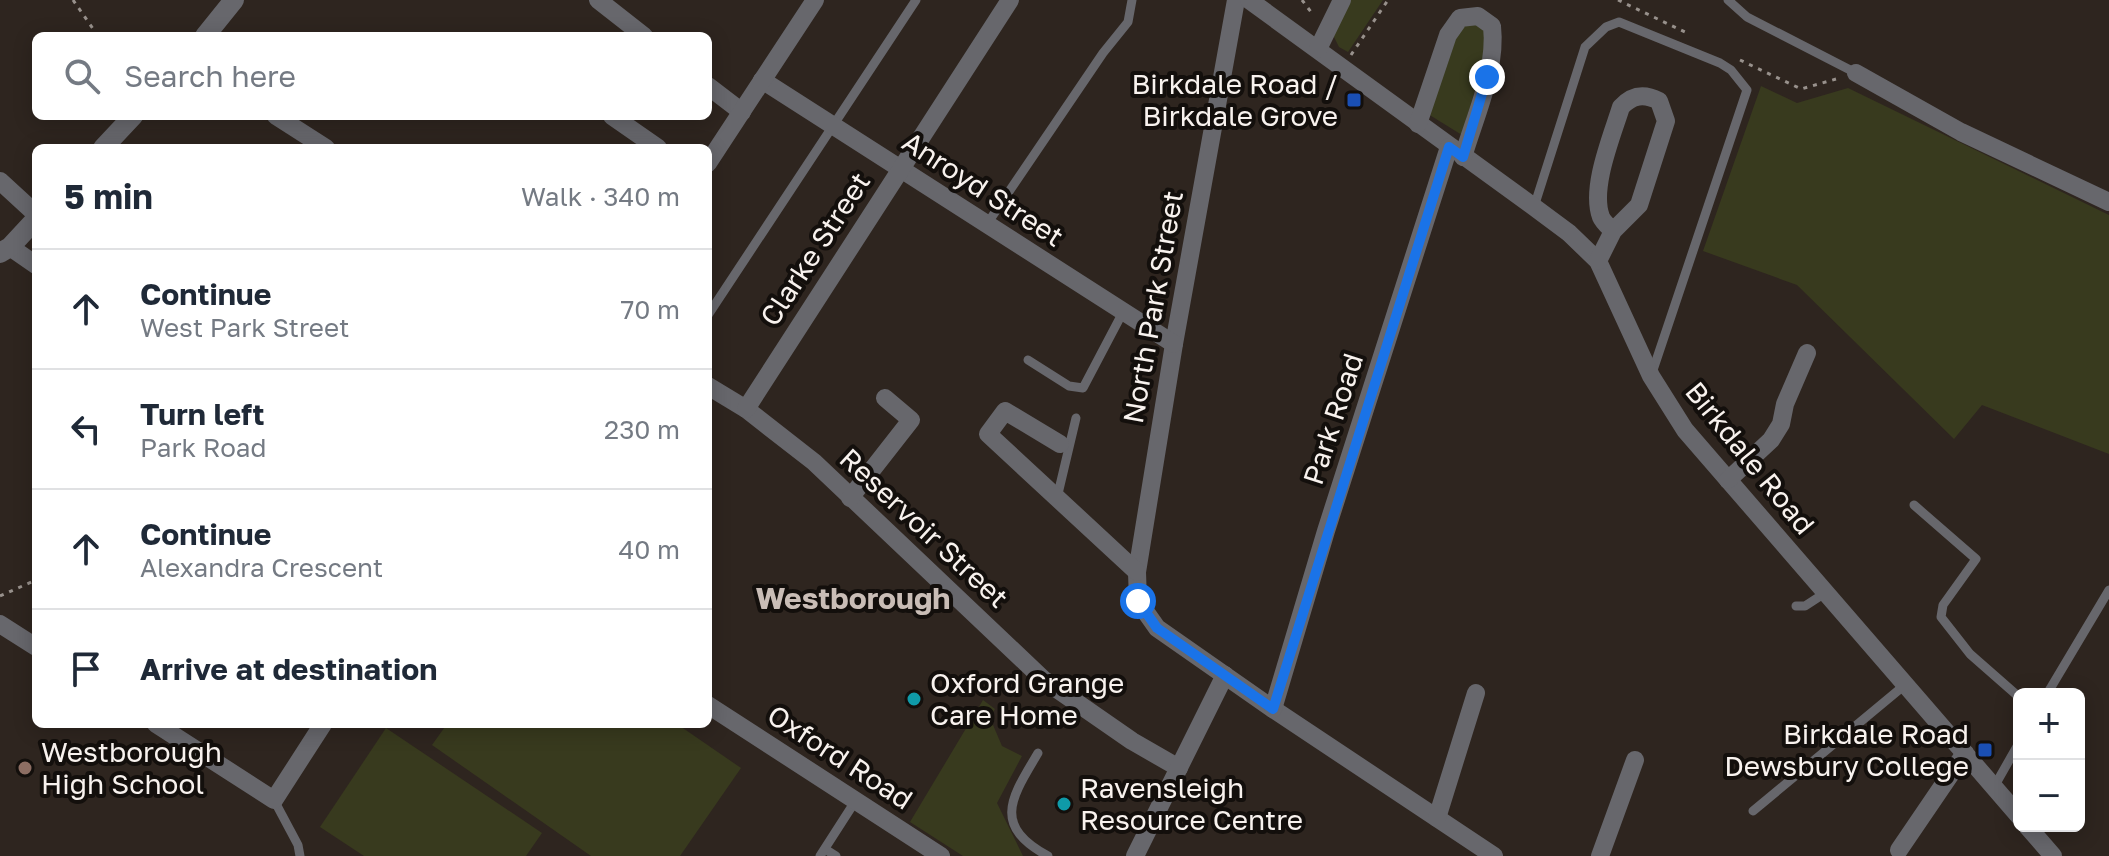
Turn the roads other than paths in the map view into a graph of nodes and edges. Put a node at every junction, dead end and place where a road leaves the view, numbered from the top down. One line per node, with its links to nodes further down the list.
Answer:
1 (234, 0): 11 (street)
2 (598, 0): 12 (street)
3 (815, 0): 15 (street)
4 (916, 0): 22 (lane)
5 (1010, 0): 28 (street, Clarke Street)
6 (1132, 0): 34 (lane)
7 (1236, 0): 41 (street, North Park Street)
8 (1249, 0): 13 (street, Birkdale Road)
9 (1342, 0): 13 (street)
10 (1728, 0): 14 (lane)
11 (208, 32)
12 (639, 32)
13 (1318, 49): 21 (street, Birkdale Road)
14 (1856, 73): 30 (street)
15 (762, 80): 17 (street); 22 (street, Anroyd Street)
16 (712, 89): 17 (street)
17 (742, 112): 27 (street)
18 (129, 120): 23 (street)
19 (282, 120): 24 (street)
20 (618, 120): 25 (street)
21 (1418, 124): 26 (street, Birkdale Road); 26 (street, Park Road)
22 (833, 125): 28 (street, Anroyd Street); 39 (lane)
23 (107, 144)
24 (320, 144)
25 (652, 144)
26 (1456, 152): 31 (street, Birkdale Road); 66 (street, Park Road)
27 (712, 157)
28 (901, 169): 34 (street, Anroyd Street); 47 (street, Clarke Street)
29 (0, 181): 32 (street)
30 (2109, 202)
31 (1534, 207): 37 (street, Birkdale Road); 44 (lane)
32 (32, 212)
33 (32, 220): 36 (street)
34 (987, 225): 40 (street, Anroyd Street)
35 (1613, 231): 35 (street); 37 (street)
36 (5, 250): 38 (street)
37 (1598, 261): 44 (street, Birkdale Road)
38 (32, 263)
39 (712, 309)
40 (1123, 312): 41 (street, Anroyd Street); 43 (lane)
41 (1174, 344): 54 (street, North Park Street)
42 (1807, 353): 50 (street)
43 (1028, 360)
44 (1651, 376): 50 (street, Birkdale Road)
45 (712, 388): 47 (street, Reservoir Street)
46 (885, 398): 51 (street)
47 (746, 409): 51 (street, Reservoir Street)
48 (1076, 418): 52 (lane)
49 (1060, 444): 52 (street)
50 (1728, 480): 56 (street, Birkdale Road)
51 (850, 498): 73 (street, Reservoir Street)
52 (1057, 498): 54 (street)
53 (1914, 505): 63 (lane)
54 (1137, 572): 60 (street, North Park Street)
55 (2109, 590): 62 (lane)
56 (1825, 593): 57 (lane); 61 (street, Birkdale Road)
57 (1796, 606)
58 (0, 624): 59 (street)
59 (32, 644)
60 (1225, 675): 66 (street); 73 (street)
61 (1906, 684): 70 (street, Birkdale Road); 78 (lane)
62 (2051, 688)
63 (2013, 692)
64 (1476, 693): 79 (street)
65 (712, 708): 76 (street, Oxford Road)
66 (1273, 709): 79 (street)
67 (162, 728): 75 (street)
68 (320, 728): 75 (street)
69 (1038, 753): 86 (lane)
70 (1965, 753): 74 (street, Birkdale Road); 81 (street)
71 (2013, 754): 74 (lane)
72 (1635, 760): 89 (street)
73 (1179, 768): 87 (street)
74 (1994, 787): 77 (street, Birkdale Road)
75 (274, 800): 84 (lane)
76 (856, 800): 82 (lane); 83 (street, Oxford Road)
77 (2013, 809)
78 (1753, 811)
79 (1437, 818): 88 (street)
80 (2032, 832): 90 (street)
81 (1899, 850)
82 (822, 852): 85 (lane)
83 (928, 853)
84 (300, 856)
85 (836, 856)
86 (1048, 856)
87 (1135, 856)
88 (1494, 856)
89 (1600, 856)
90 (2053, 856)

